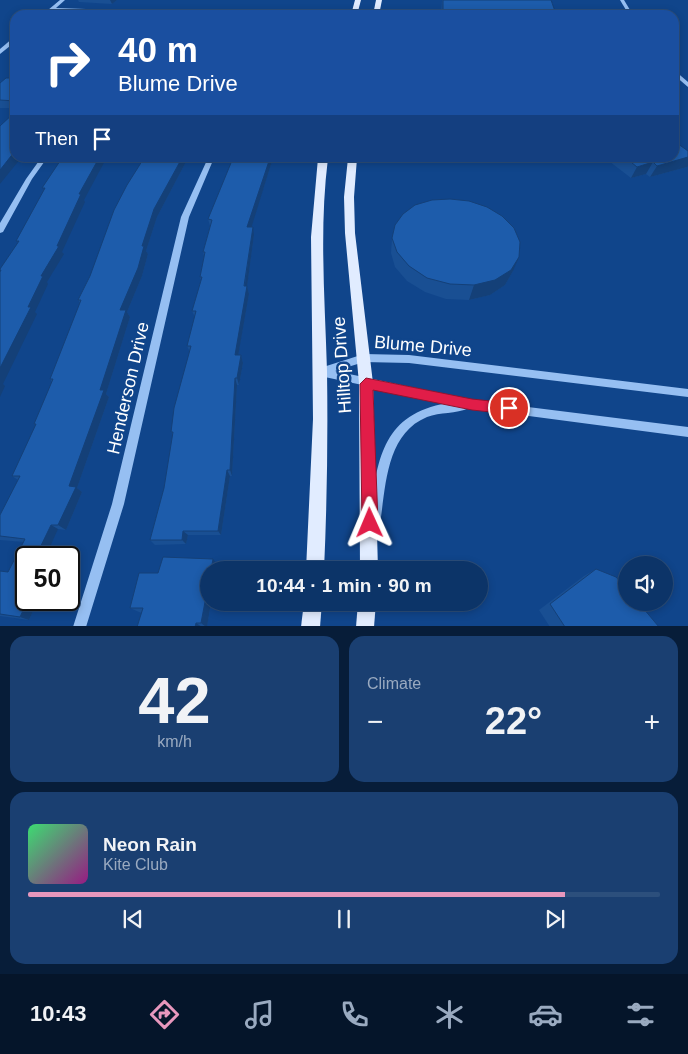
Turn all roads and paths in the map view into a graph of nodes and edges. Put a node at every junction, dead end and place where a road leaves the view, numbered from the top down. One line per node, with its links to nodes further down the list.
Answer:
1 (62, 0): 2 (street)
2 (52, 9): 3 (street)
3 (84, 10)
4 (10, 43): 5 (street)
5 (0, 52)
6 (41, 162): 10 (street)
7 (210, 162): 21 (street, Henderson Drive)
8 (321, 162): 12 (main road, Hilltop Drive)
9 (352, 162): 11 (main road, Hilltop Drive)
10 (0, 230)
11 (364, 358): 12 (street, Blume Drive); 13 (main road, Hilltop Drive); 14 (street, Blume Drive)
12 (320, 372): 13 (street); 18 (main road, Hilltop Drive)
13 (366, 384): 15 (street); 17 (main road, Hilltop Drive)
14 (688, 393)
15 (472, 404): 16 (street); 17 (street)
16 (688, 432)
17 (370, 542): 19 (main road, Hilltop Drive)
18 (316, 561)
19 (369, 561)
20 (366, 611): 22 (main road)
21 (79, 626)
22 (365, 626)

